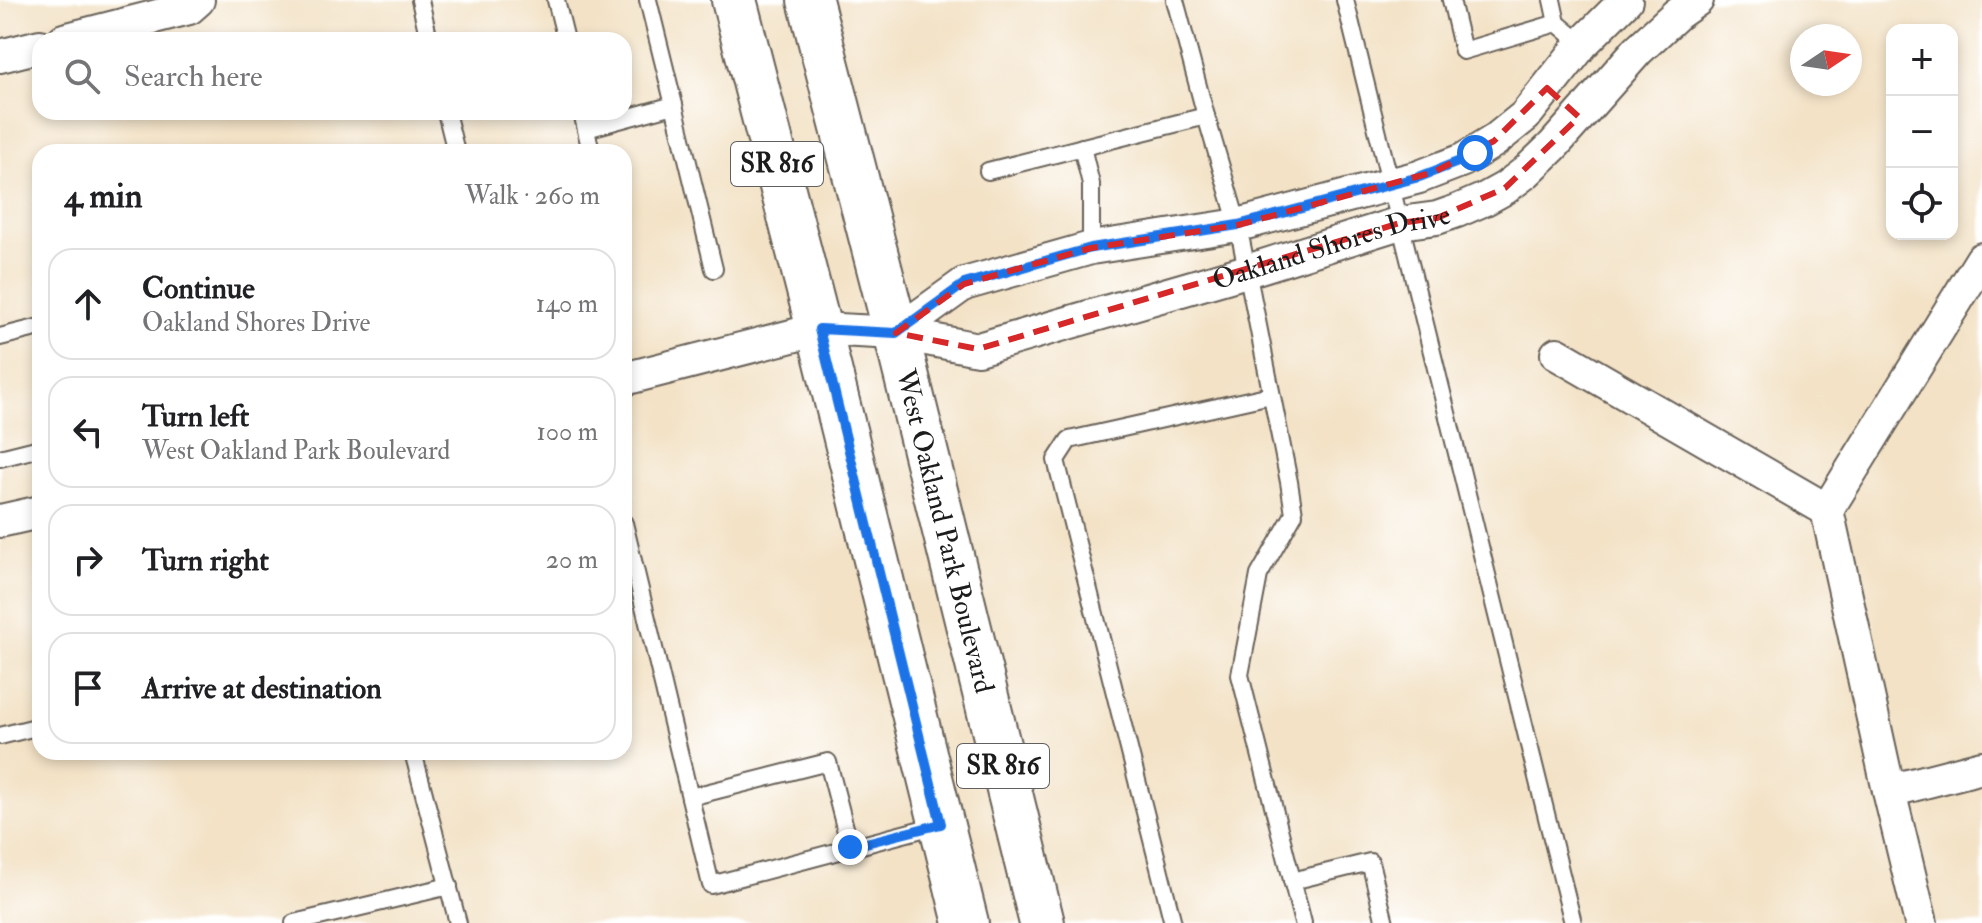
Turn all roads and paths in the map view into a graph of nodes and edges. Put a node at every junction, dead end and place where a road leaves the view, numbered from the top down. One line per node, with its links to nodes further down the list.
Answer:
1 (198, 0): 14 (street)
2 (420, 0): 15 (lane)
3 (556, 0): 16 (lane)
4 (648, 0): 21 (lane)
5 (734, 0): 43 (main road, SR 816)
6 (810, 0): 44 (main road, West Oakland Park Boulevard / SR 816)
7 (1175, 0): 23 (lane)
8 (1345, 0): 34 (lane)
9 (1451, 0): 13 (lane)
10 (1552, 0): 13 (lane)
11 (1626, 0): 17 (street, Oakland Shores Drive)
12 (1697, 0): 24 (street, Oakland Shores Drive)
13 (1557, 23): 17 (lane)
14 (95, 32)
15 (427, 32)
16 (564, 32)
17 (1582, 44): 20 (street, Oakland Shores Drive)
18 (32, 48): 19 (street)
19 (0, 56)
20 (1547, 88): 24 (street); 32 (street, Oakland Shores Drive)
21 (674, 105): 22 (lane); 40 (lane)
22 (632, 116)
23 (1206, 116): 31 (lane); 37 (lane)
24 (1579, 117): 35 (street, Oakland Shores Drive)
25 (448, 120): 29 (lane)
26 (584, 120): 28 (lane)
27 (619, 120): 28 (lane)
28 (586, 129): 30 (lane)
29 (454, 144)
30 (589, 144)
31 (1082, 147): 33 (lane); 38 (lane)
32 (1475, 153): 34 (street, Oakland Shores Drive); 35 (street)
33 (988, 171)
34 (1391, 184): 36 (lane); 37 (street, Oakland Shores Drive)
35 (1498, 192): 36 (street, Oakland Shores Drive)
36 (1400, 223): 41 (street, Oakland Shores Drive); 72 (lane)
37 (1238, 225): 38 (street, Oakland Shores Drive); 41 (lane)
38 (1091, 248): 44 (street, Oakland Shores Drive)
39 (1982, 259): 51 (street)
40 (714, 269)
41 (1247, 271): 44 (street, Oakland Shores Drive); 48 (lane)
42 (32, 329): 45 (lane)
43 (819, 329): 44 (street, Oakland Shores Drive); 47 (street, Oakland Shores Drive); 61 (main road, SR 816)
44 (896, 333): 68 (main road, West Oakland Park Boulevard / SR 816)
45 (0, 337)
46 (1557, 354): 51 (street)
47 (632, 377)
48 (1271, 395): 63 (lane); 69 (lane)
49 (32, 450): 50 (lane)
50 (0, 458)
51 (1827, 510): 59 (street)
52 (32, 514): 53 (street)
53 (0, 521)
54 (632, 556): 60 (lane)
55 (32, 728): 56 (lane)
56 (0, 736)
57 (415, 760): 64 (lane)
58 (1982, 767): 59 (street)
59 (1889, 791): 73 (street)
60 (690, 797): 62 (lane); 62 (lane)
61 (941, 824): 62 (lane); 67 (main road, SR 816)
62 (850, 847)
63 (1292, 881): 70 (lane); 71 (lane)
64 (449, 886): 65 (lane); 66 (lane)
65 (294, 923)
66 (458, 923)
67 (966, 923)
68 (1042, 923)
69 (1173, 923)
70 (1303, 923)
71 (1385, 923)
72 (1573, 923)
73 (1921, 923)

